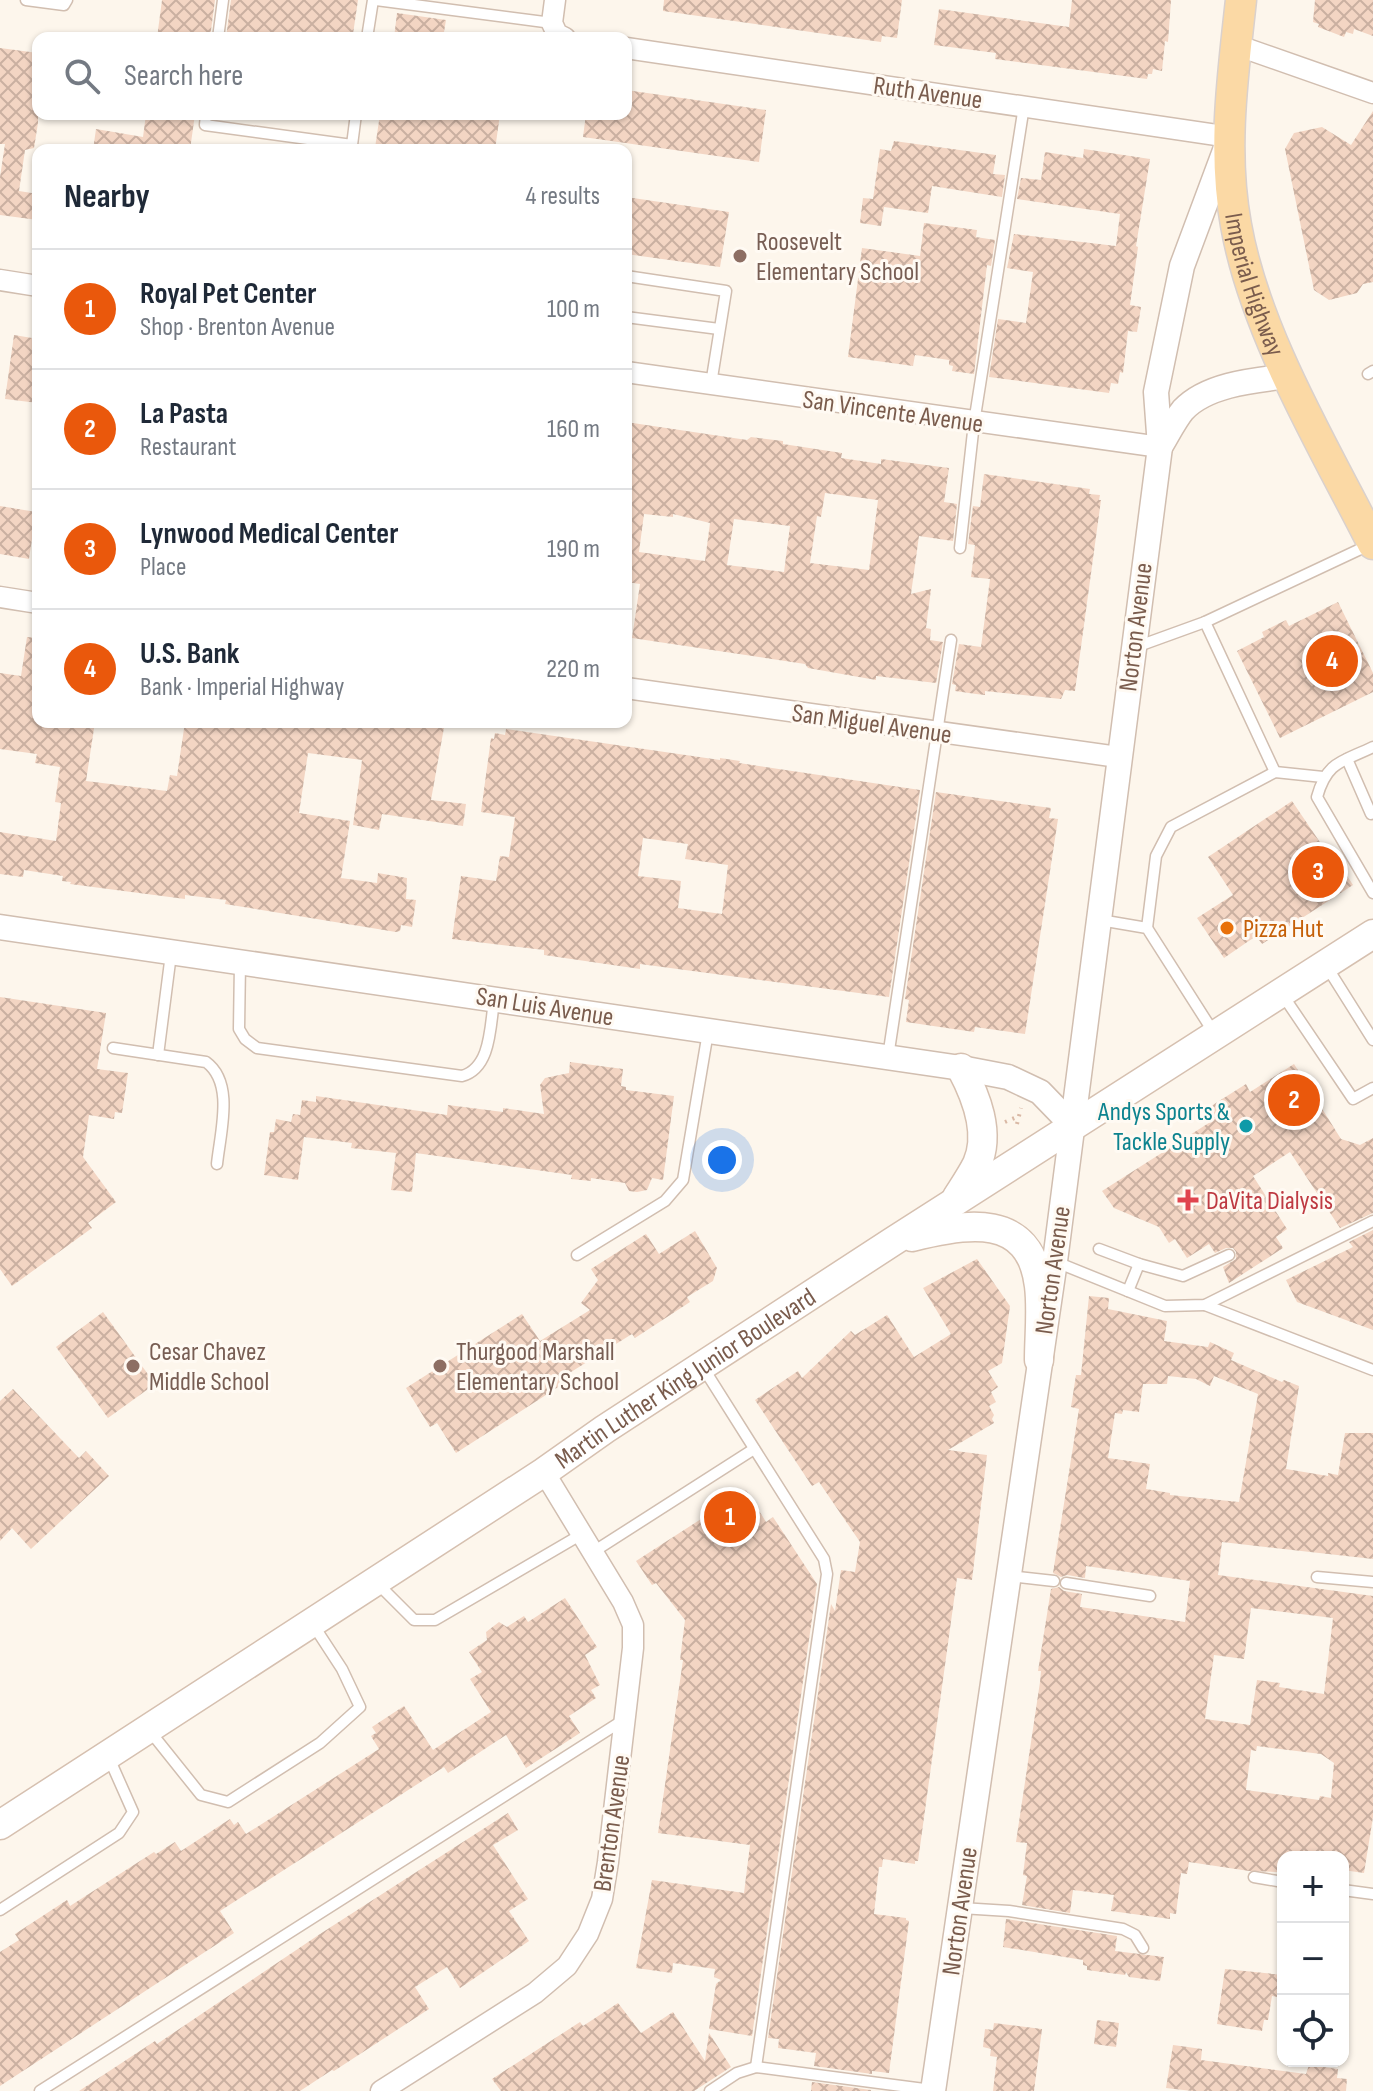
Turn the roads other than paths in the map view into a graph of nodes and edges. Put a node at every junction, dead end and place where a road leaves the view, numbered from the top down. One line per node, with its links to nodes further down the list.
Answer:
1 (26, 0): 2 (lane)
2 (67, 0)
3 (223, 0): 7 (lane)
4 (375, 0): 8 (lane); 9 (lane)
5 (555, 0): 9 (street)
6 (1241, 0): 10 (main road, Imperial Highway)
7 (219, 32)
8 (368, 32)
9 (558, 32)
10 (1236, 45): 12 (street); 16 (main road, Imperial Highway)
11 (632, 49): 13 (street, Ruth Avenue)
12 (1373, 93)
13 (1024, 106): 16 (street, Ruth Avenue); 27 (lane)
14 (205, 120): 17 (lane)
15 (355, 120): 18 (lane)
16 (1230, 137): 25 (main road, Imperial Highway); 28 (street, Norton Avenue)
17 (345, 144)
18 (352, 144)
19 (632, 277): 23 (lane)
20 (0, 280): 21 (street)
21 (32, 285)
22 (632, 318): 23 (lane)
23 (719, 329): 26 (lane)
24 (632, 373): 26 (street, San Vincente Avenue)
25 (1289, 376): 28 (street, Norton Avenue); 29 (main road, Imperial Highway)
26 (711, 384): 27 (street, San Vincente Avenue)
27 (974, 423): 28 (street, San Vincente Avenue); 30 (lane)
28 (1160, 447): 35 (street, Norton Avenue)
29 (1373, 544): 33 (lane)
30 (960, 548)
31 (0, 597): 32 (street)
32 (32, 602)
33 (1205, 622): 35 (lane); 41 (lane)
34 (951, 640): 37 (lane)
35 (1132, 648): 39 (street, Norton Avenue)
36 (632, 689): 37 (street, San Miguel Avenue)
37 (935, 732): 39 (street, San Miguel Avenue); 59 (lane)
38 (1373, 747): 40 (lane)
39 (1118, 757): 45 (street, Norton Avenue)
40 (1347, 759): 42 (lane); 43 (lane)
41 (1275, 772): 42 (lane); 47 (lane)
42 (1323, 777): 44 (lane)
43 (1371, 814)
44 (1373, 893)
45 (1098, 919): 47 (lane); 62 (street, Norton Avenue)
46 (0, 927): 49 (street, San Luis Avenue)
47 (1147, 928): 55 (lane)
48 (1373, 934): 51 (main road, Martin Luther King Junior Boulevard)
49 (171, 951): 50 (street, San Luis Avenue); 58 (lane)
50 (240, 961): 53 (street, San Luis Avenue); 53 (lane)
51 (1325, 964): 52 (main road, Martin Luther King Junior Boulevard); 56 (lane)
52 (1281, 993): 55 (main road, Martin Luther King Junior Boulevard); 61 (lane)
53 (495, 998): 54 (street, San Luis Avenue)
54 (708, 1030): 59 (street, San Luis Avenue); 68 (lane)
55 (1215, 1035): 62 (main road, Martin Luther King Junior Boulevard)
56 (1373, 1040)
57 (113, 1048): 58 (lane)
58 (158, 1055): 63 (lane)
59 (888, 1057): 60 (street, San Luis Avenue)
60 (961, 1068): 62 (street, San Luis Avenue); 64 (main road)
61 (1373, 1088)
62 (1073, 1126): 64 (main road, Martin Luther King Junior Boulevard); 70 (street, Norton Avenue)
63 (217, 1164)
64 (955, 1201): 66 (main road, Martin Luther King Junior Boulevard)
65 (1373, 1221): 73 (lane)
66 (892, 1242): 74 (main road); 75 (main road, Martin Luther King Junior Boulevard)
67 (1099, 1249): 71 (lane)
68 (577, 1255)
69 (1229, 1255): 71 (lane)
70 (1055, 1261): 72 (lane); 74 (street, Norton Avenue)
71 (1139, 1264): 72 (lane)
72 (1128, 1291): 73 (lane)
73 (1205, 1305): 76 (lane)
74 (1039, 1360): 81 (street, Norton Avenue)
75 (702, 1366): 77 (lane); 78 (main road, Martin Luther King Junior Boulevard)
76 (1373, 1370)
77 (754, 1449): 80 (lane); 100 (lane)
78 (544, 1472): 79 (street, Brenton Avenue); 83 (main road, Martin Luther King Junior Boulevard)
79 (582, 1534): 80 (street, Brenton Avenue); 83 (lane)
80 (593, 1552): 89 (street, Brenton Avenue)
81 (1008, 1575): 84 (lane); 97 (street, Norton Avenue)
82 (1317, 1577): 85 (lane)
83 (375, 1581): 88 (main road, Martin Luther King Junior Boulevard)
84 (1054, 1581)
85 (1373, 1582)
86 (1066, 1583): 87 (lane)
87 (1150, 1596)
88 (311, 1623): 90 (main road, Martin Luther King Junior Boulevard); 90 (lane)
89 (625, 1720): 103 (lane); 104 (street, Brenton Avenue)
90 (148, 1728): 91 (main road, Martin Luther King Junior Boulevard)
91 (107, 1755): 92 (main road, Martin Luther King Junior Boulevard); 98 (lane)
92 (0, 1825)
93 (1254, 1877): 94 (lane)
94 (1277, 1881)
95 (1349, 1891): 96 (lane)
96 (1373, 1894)
97 (959, 1908): 99 (lane); 102 (street, Norton Avenue)
98 (0, 1910)
99 (1143, 1948)
100 (756, 2067): 101 (lane); 105 (lane)
101 (886, 2087): 102 (lane)
102 (933, 2090)
103 (40, 2091)
104 (381, 2091)
105 (710, 2091)

